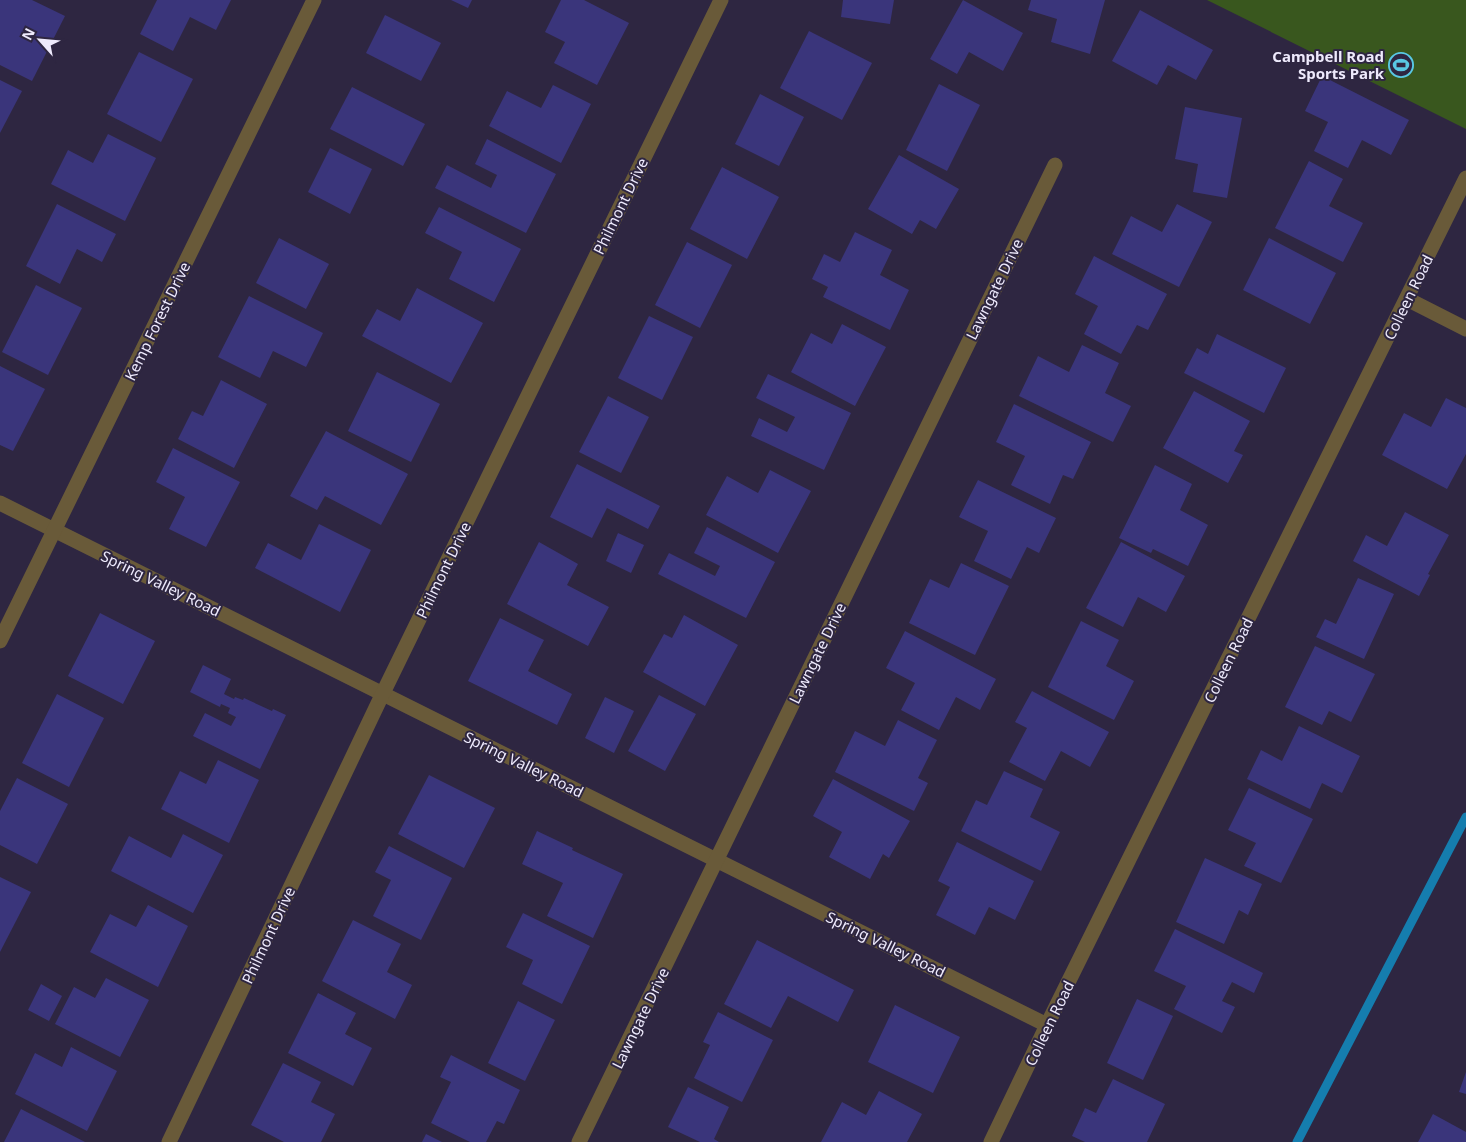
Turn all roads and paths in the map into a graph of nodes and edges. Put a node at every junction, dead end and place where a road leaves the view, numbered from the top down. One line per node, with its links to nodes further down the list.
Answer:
1 (314, 0): 8 (street, Kemp Forest Drive)
2 (721, 0): 10 (street, Philmont Drive)
3 (1055, 165): 11 (street, Lawngate Drive)
4 (1466, 178): 5 (street, Colleen Road)
5 (1407, 299): 6 (street); 12 (street, Colleen Road)
6 (1466, 330)
7 (0, 503): 8 (street, Spring Valley Road)
8 (54, 530): 9 (street, Kemp Forest Drive); 10 (street, Spring Valley Road)
9 (0, 641)
10 (383, 694): 11 (street, Spring Valley Road); 13 (street, Philmont Drive)
11 (716, 860): 12 (street, Spring Valley Road); 14 (street, Lawngate Drive)
12 (1047, 1025): 15 (street, Colleen Road)
13 (170, 1142)
14 (579, 1142)
15 (991, 1142)

